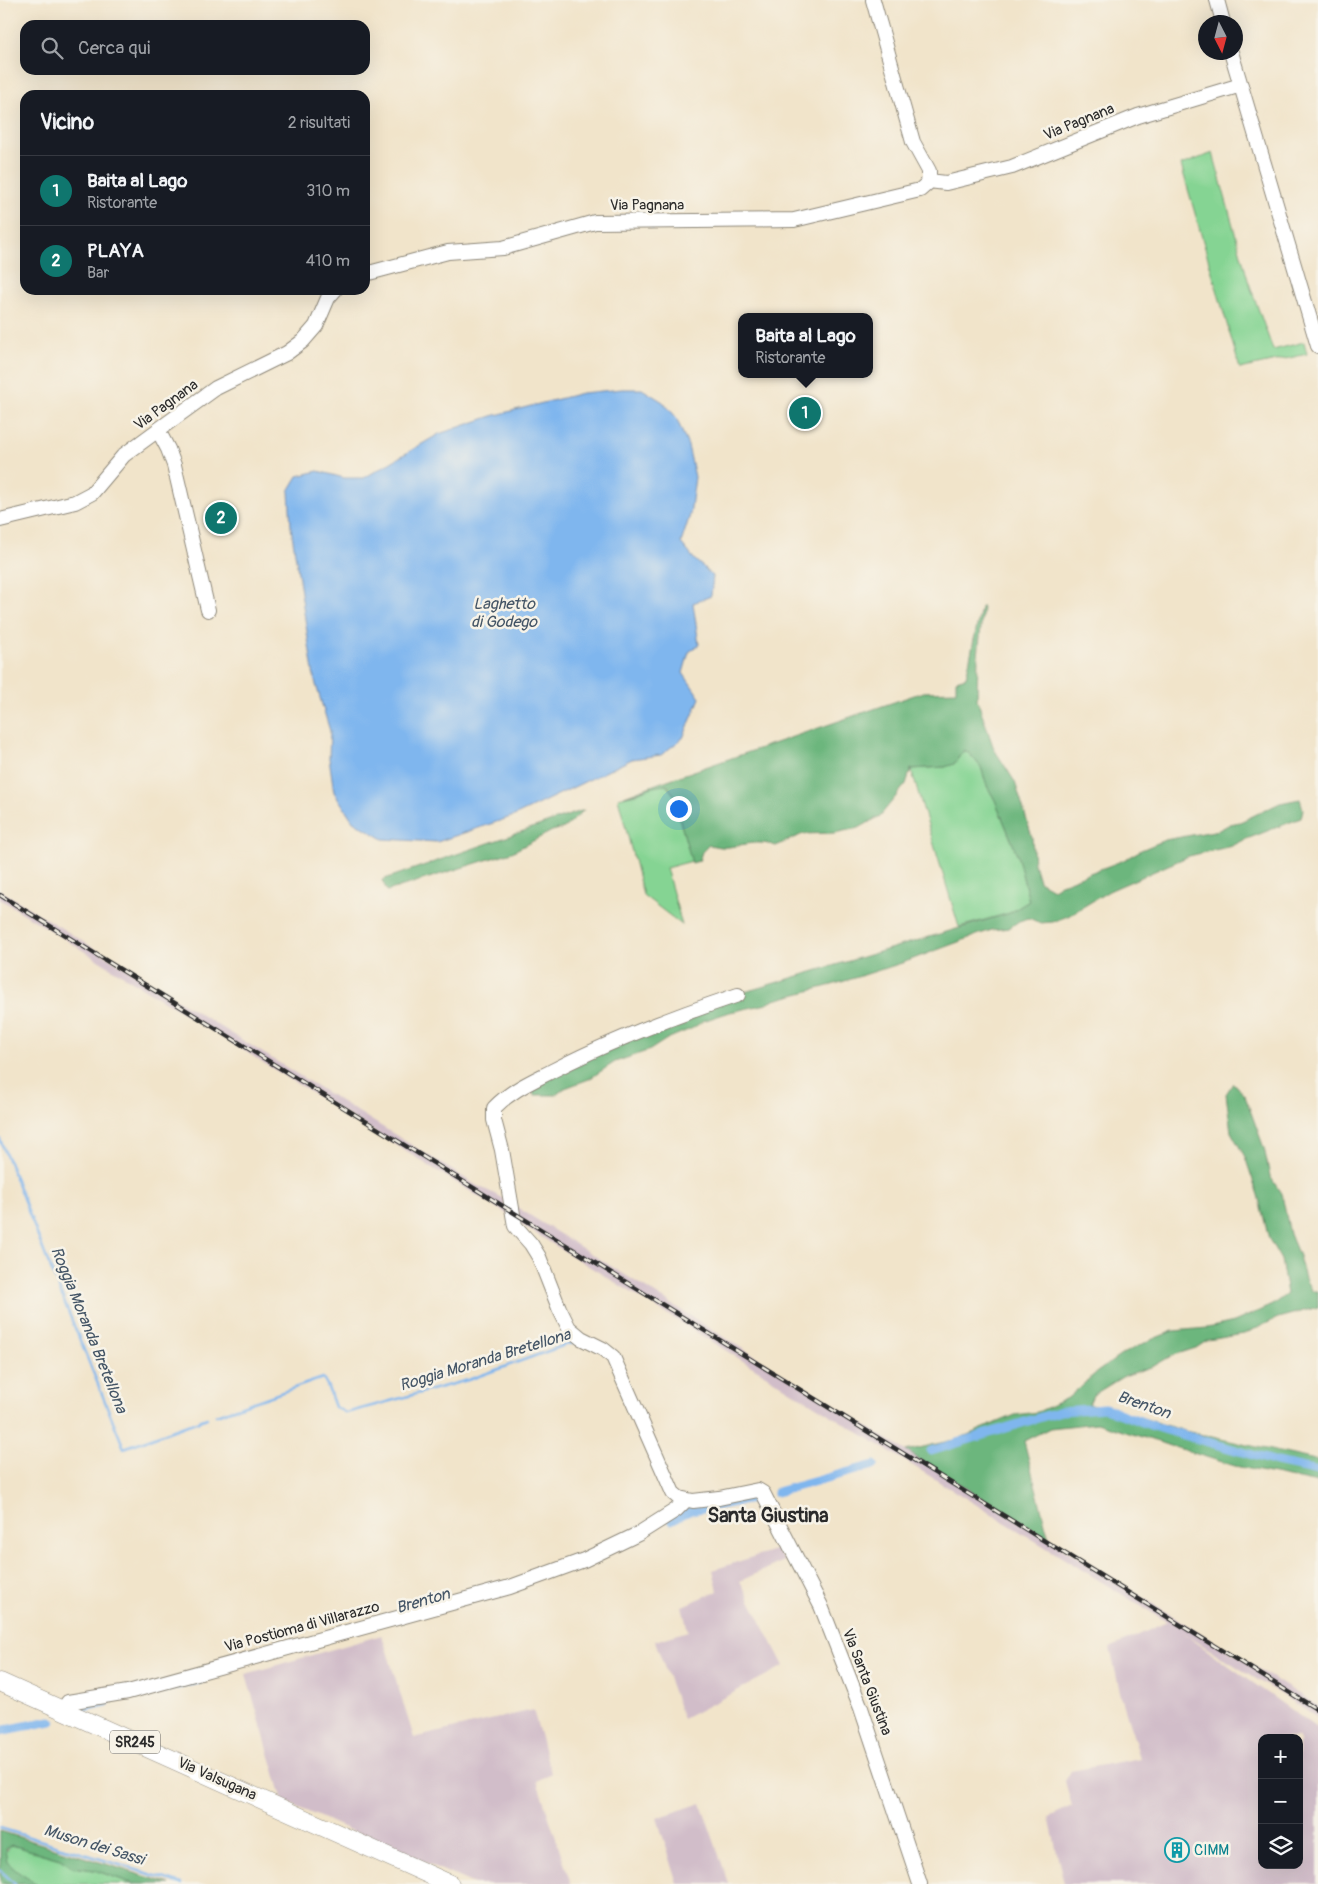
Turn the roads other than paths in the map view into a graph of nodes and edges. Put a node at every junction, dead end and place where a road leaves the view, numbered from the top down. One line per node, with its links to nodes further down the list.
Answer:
1 (873, 0): 6 (street)
2 (1217, 0): 3 (street)
3 (1221, 15)
4 (1233, 60): 5 (street)
5 (1240, 85): 6 (street, Via Pagnana); 9 (street)
6 (929, 181): 7 (street, Via Pagnana)
7 (370, 273)
8 (331, 295): 10 (street, Via Pagnana)
9 (1318, 346)
10 (158, 430): 11 (street, Via Pagnana); 12 (street)
11 (0, 520)
12 (208, 610)
13 (738, 995): 15 (street)
14 (766, 1500): 15 (street, Via Postioma di Villarazzo); 19 (street, Via Santa Giustina)
15 (682, 1505): 17 (street, Via Postioma di Villarazzo)
16 (0, 1682): 17 (main road, Via Valsugana / SR245)
17 (63, 1710): 18 (main road, Via Valsugana / SR245)
18 (450, 1884)
19 (920, 1884)

